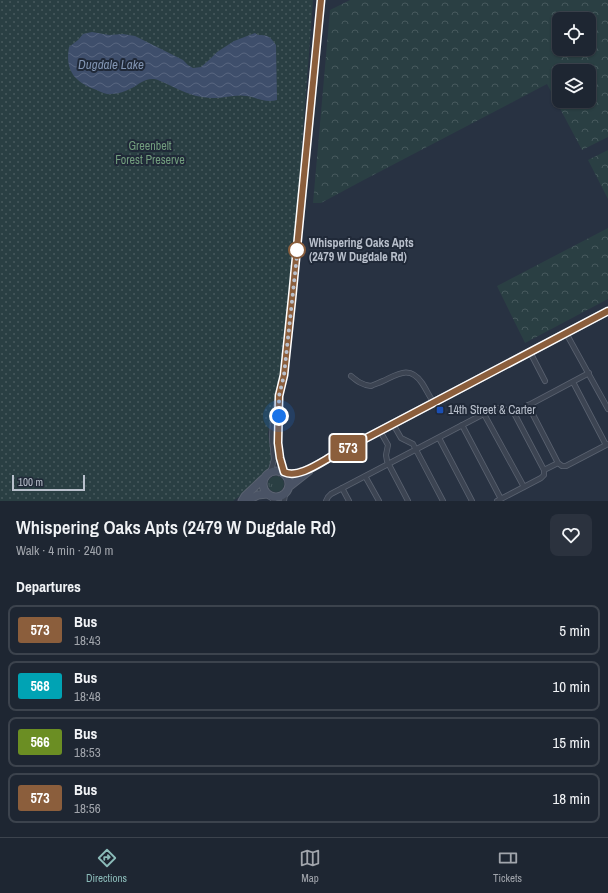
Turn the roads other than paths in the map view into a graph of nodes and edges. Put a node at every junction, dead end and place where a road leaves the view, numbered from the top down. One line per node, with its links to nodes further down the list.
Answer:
1 (321, 0): 9 (street)
2 (608, 311): 3 (street)
3 (566, 333): 4 (street); 5 (street)
4 (530, 352): 7 (street); 10 (street)
5 (589, 373): 8 (street); 12 (street)
6 (351, 376): 10 (street)
7 (545, 381)
8 (573, 382): 11 (street); 19 (street)
9 (279, 396): 25 (street); 26 (street)
10 (434, 403): 15 (street)
11 (528, 405): 13 (street); 21 (street)
12 (608, 409)
13 (514, 413): 14 (street); 24 (street)
14 (484, 414): 16 (street); 30 (street)
15 (393, 424): 17 (street); 20 (street)
16 (462, 425): 18 (street); 34 (street)
17 (380, 431): 22 (street); 23 (street)
18 (439, 438): 20 (street); 42 (street)
19 (607, 444): 21 (street)
20 (416, 450): 22 (street); 41 (street)
21 (558, 463): 24 (street)
22 (388, 464): 27 (street); 40 (street)
23 (314, 466): 26 (street); 29 (street)
24 (544, 470): 30 (street)
25 (270, 472): 26 (street); 28 (street)
26 (284, 473): 29 (street)
27 (365, 476): 31 (street); 39 (street)
28 (263, 479): 32 (street); 35 (street)
29 (290, 486): 33 (street)
30 (524, 487): 34 (street)
31 (342, 488): 37 (street); 38 (street)
32 (270, 497): 33 (street); 36 (street)
33 (285, 497)
34 (499, 500)
35 (242, 501)
36 (246, 501)
37 (326, 501)
38 (349, 501)
39 (379, 501)
40 (408, 501)
41 (443, 501)
42 (472, 501)

